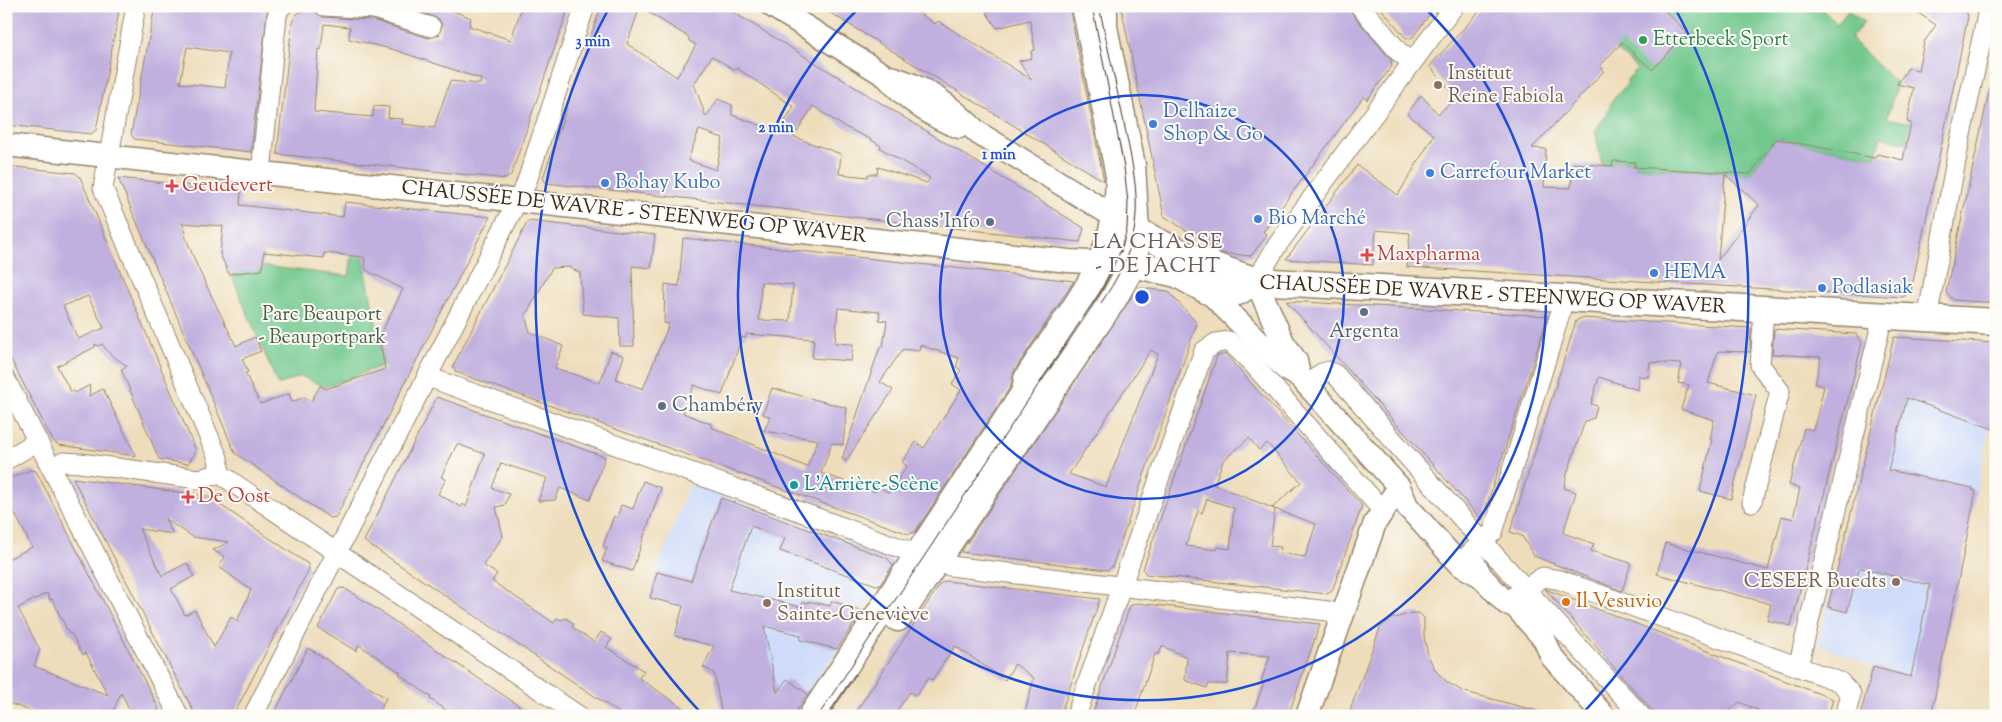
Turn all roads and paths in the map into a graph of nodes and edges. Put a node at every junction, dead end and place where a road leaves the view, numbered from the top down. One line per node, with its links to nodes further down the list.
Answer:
1 (136, 6): 14 (street)
2 (282, 6): 15 (street)
3 (324, 6): 11 (street)
4 (585, 6): 16 (street)
5 (772, 6): 17 (street)
6 (1083, 6): 17 (street)
7 (1106, 6): 18 (street)
8 (1360, 6): 12 (street)
9 (1454, 6): 12 (street)
10 (1990, 9): 26 (street)
11 (431, 27)
12 (1412, 62): 21 (street)
13 (6, 145): 14 (street, CHAUSSÉE DE WAVRE - STEENWEG OP WAVER)
14 (108, 156): 15 (street, CHAUSSÉE DE WAVRE - STEENWEG OP WAVER); 34 (street)
15 (261, 172): 16 (street, CHAUSSÉE DE WAVRE - STEENWEG OP WAVER)
16 (518, 200): 19 (street, CHAUSSÉE DE WAVRE - STEENWEG OP WAVER); 28 (street)
17 (1114, 217): 18 (main road); 19 (main road)
18 (1138, 232): 20 (main road); 21 (main road)
19 (1102, 262): 20 (street, CHAUSSÉE DE WAVRE - STEENWEG OP WAVER); 40 (main road)
20 (1133, 264): 22 (main road, CHAUSSÉE DE WAVRE - STEENWEG OP WAVER); 40 (main road)
21 (1256, 281): 22 (main road, CHAUSSÉE DE WAVRE - STEENWEG OP WAVER); 23 (main road, CHAUSSÉE DE WAVRE - STEENWEG OP WAVER); 30 (street)
22 (1208, 291): 30 (street)
23 (1562, 298): 24 (main road, CHAUSSÉE DE WAVRE - STEENWEG OP WAVER); 39 (street)
24 (1764, 309): 25 (main road, CHAUSSÉE DE WAVRE - STEENWEG OP WAVER); 36 (street)
25 (1883, 316): 26 (main road, CHAUSSÉE DE WAVRE - STEENWEG OP WAVER); 45 (street)
26 (1927, 318): 27 (main road, CHAUSSÉE DE WAVRE - STEENWEG OP WAVER)
27 (1996, 322)
28 (428, 376): 38 (street); 40 (street)
29 (6, 380): 31 (street)
30 (1303, 382): 35 (street); 39 (street)
31 (38, 441): 32 (street); 33 (street)
32 (6, 460)
33 (52, 467): 34 (street); 46 (street)
34 (220, 474): 38 (street)
35 (1399, 487): 37 (street); 39 (street)
36 (1752, 502)
37 (1382, 510): 41 (street); 44 (street)
38 (337, 553): 47 (street); 48 (street)
39 (1471, 553): 42 (street); 43 (street)
40 (928, 557): 41 (street); 49 (main road); 50 (main road)
41 (1122, 586): 44 (street); 51 (street)
42 (1526, 588): 43 (street); 45 (street); 54 (street)
43 (1506, 603): 53 (street)
44 (1342, 615): 52 (street)
45 (1798, 667): 55 (street)
46 (179, 716)
47 (253, 716)
48 (579, 716)
49 (812, 716)
50 (832, 716)
51 (1076, 716)
52 (1307, 716)
53 (1604, 716)
54 (1641, 716)
55 (1845, 716)

